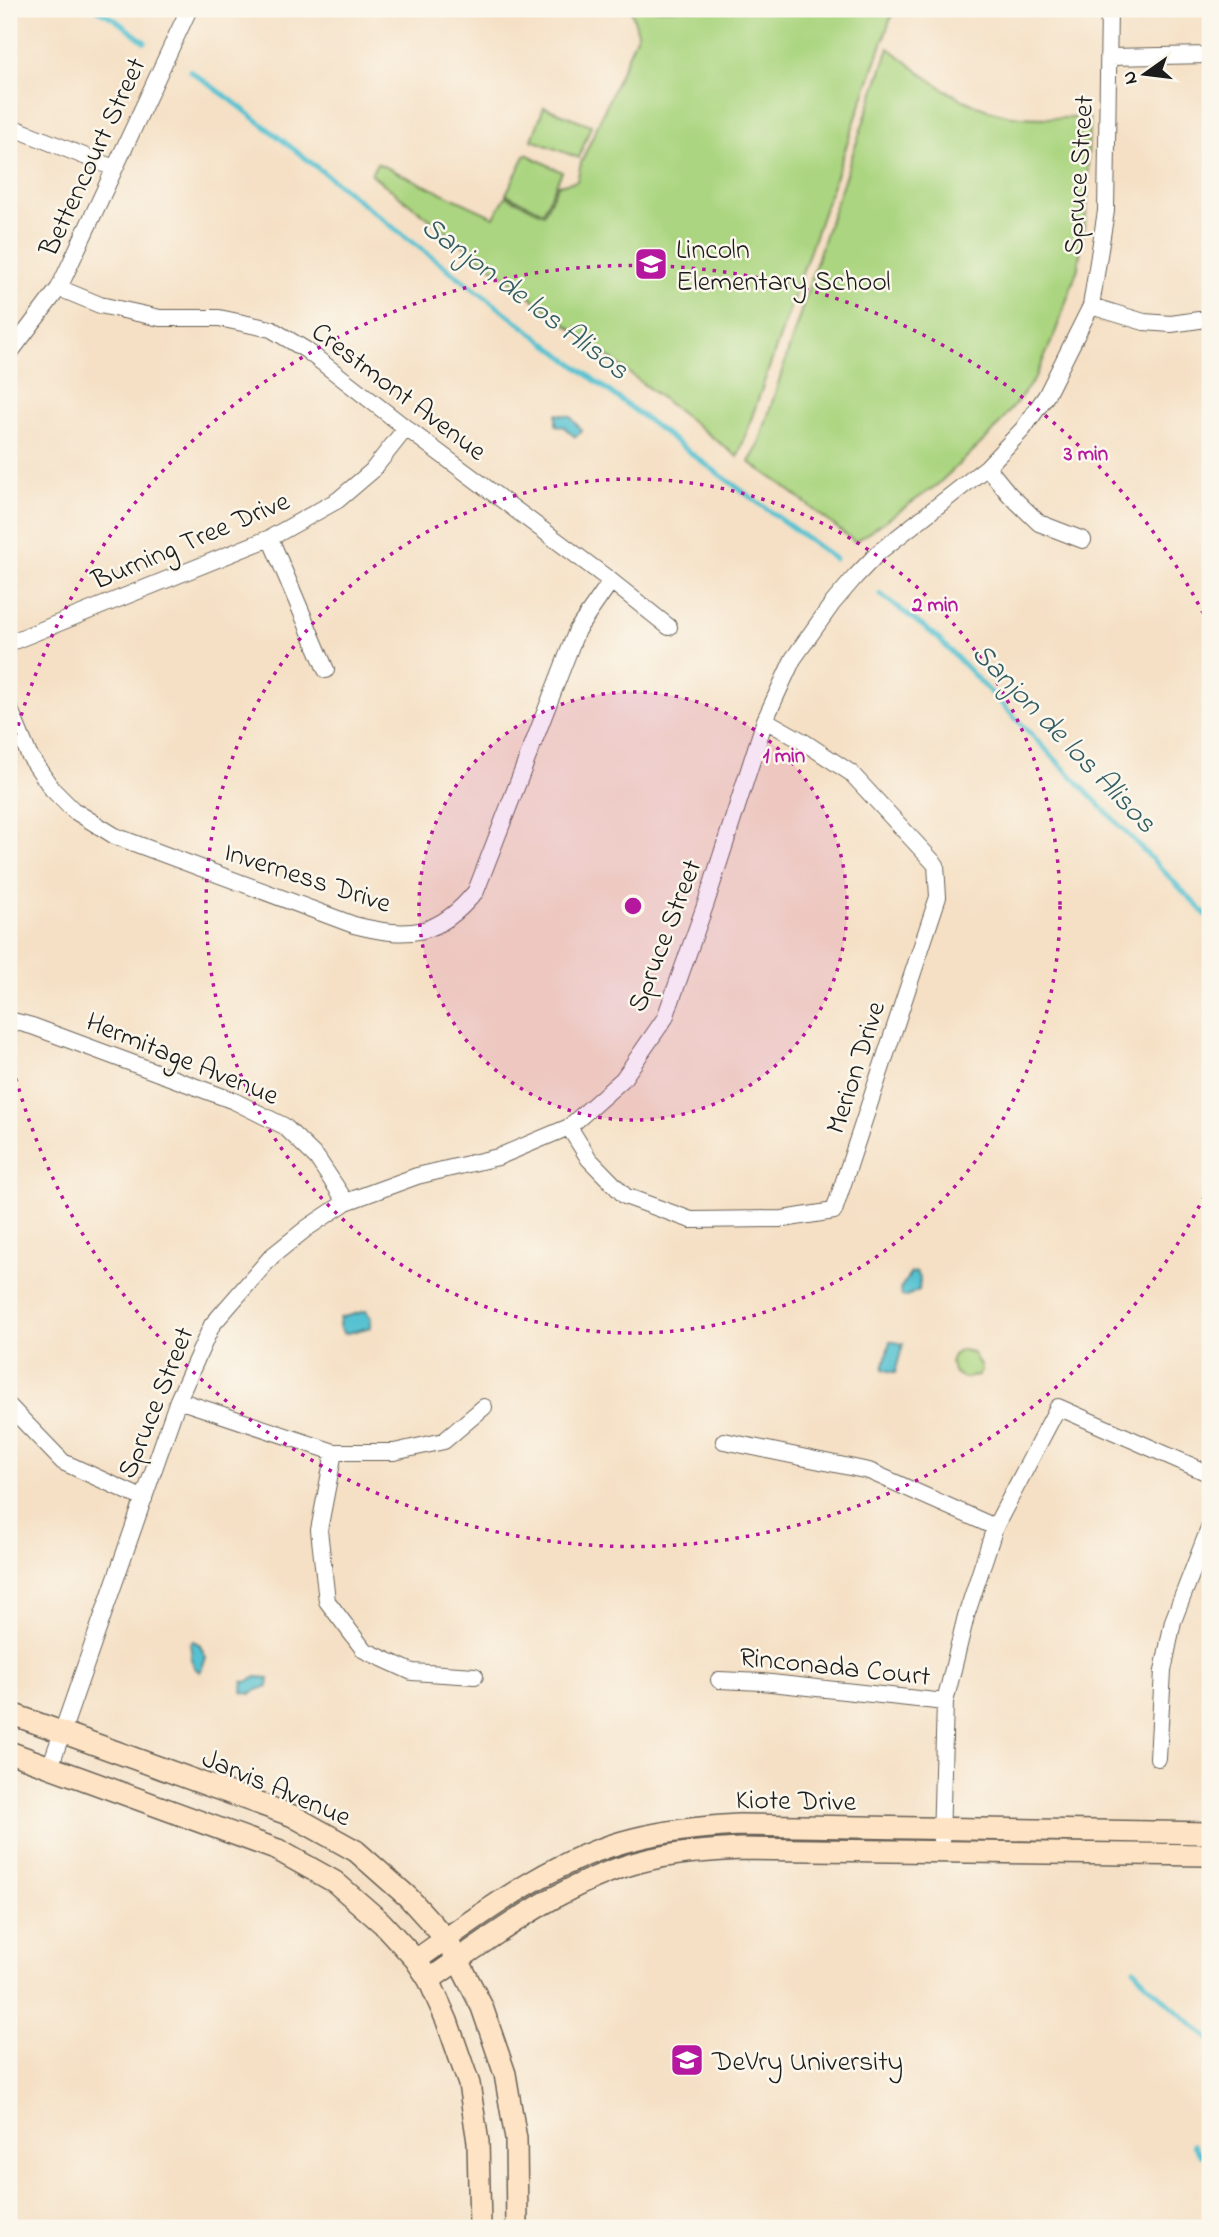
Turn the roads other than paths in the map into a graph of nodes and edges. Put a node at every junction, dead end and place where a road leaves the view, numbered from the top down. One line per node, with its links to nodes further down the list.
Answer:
1 (190, 9): 6 (street, Bettencourt Street)
2 (1109, 9): 4 (street, Spruce Street)
3 (1210, 55): 4 (street)
4 (1110, 57): 8 (street, Spruce Street)
5 (9, 126): 6 (street)
6 (114, 168): 7 (street, Bettencourt Street)
7 (59, 288): 10 (street, Bettencourt Street); 11 (street, Crestmont Avenue)
8 (1091, 306): 9 (street); 12 (street, Spruce Street)
9 (1199, 320)
10 (9, 354)
11 (406, 428): 13 (street, Burning Tree Drive); 15 (street, Crestmont Avenue)
12 (987, 467): 14 (street); 20 (street, Spruce Street)
13 (270, 538): 17 (street, Burning Tree Drive); 18 (street)
14 (1083, 540)
15 (611, 581): 16 (street, Crestmont Avenue); 19 (street, Inverness Drive)
16 (668, 627)
17 (9, 643)
18 (326, 670)
19 (9, 707)
20 (765, 720): 22 (street, Spruce Street); 22 (street, Merion Drive)
21 (9, 1020): 23 (street, Hermitage Avenue)
22 (569, 1127): 23 (street, Spruce Street)
23 (346, 1202): 24 (street, Spruce Street)
24 (178, 1400): 28 (street); 30 (street, Spruce Street)
25 (9, 1406): 30 (street)
26 (484, 1407): 28 (street)
27 (724, 1441): 32 (street)
28 (334, 1452): 33 (street)
29 (1210, 1474): 32 (street)
30 (144, 1499): 37 (street, Spruce Street)
31 (1210, 1525): 39 (street)
32 (995, 1527): 35 (street)
33 (475, 1676)
34 (719, 1680): 35 (street, Rinconada Court)
35 (945, 1702): 41 (street)
36 (9, 1713): 37 (street, Jarvis Avenue)
37 (63, 1732): 40 (street, Spruce Street); 45 (street, Jarvis Avenue)
38 (9, 1752): 40 (street)
39 (1158, 1759)
40 (50, 1767): 46 (street)
41 (941, 1829): 42 (street, Kiote Drive); 43 (street); 45 (street, Kiote Drive)
42 (1210, 1833)
43 (941, 1853): 44 (street, Kiote Drive); 47 (street, Kiote Drive)
44 (1210, 1855)
45 (446, 1939): 46 (street, Kiote Drive); 47 (street, Jarvis Avenue)
46 (416, 1960): 48 (street)
47 (458, 1960): 48 (street, Kiote Drive); 50 (street, Jarvis Avenue)
48 (429, 1980): 49 (street)
49 (480, 2228)
50 (517, 2228)

